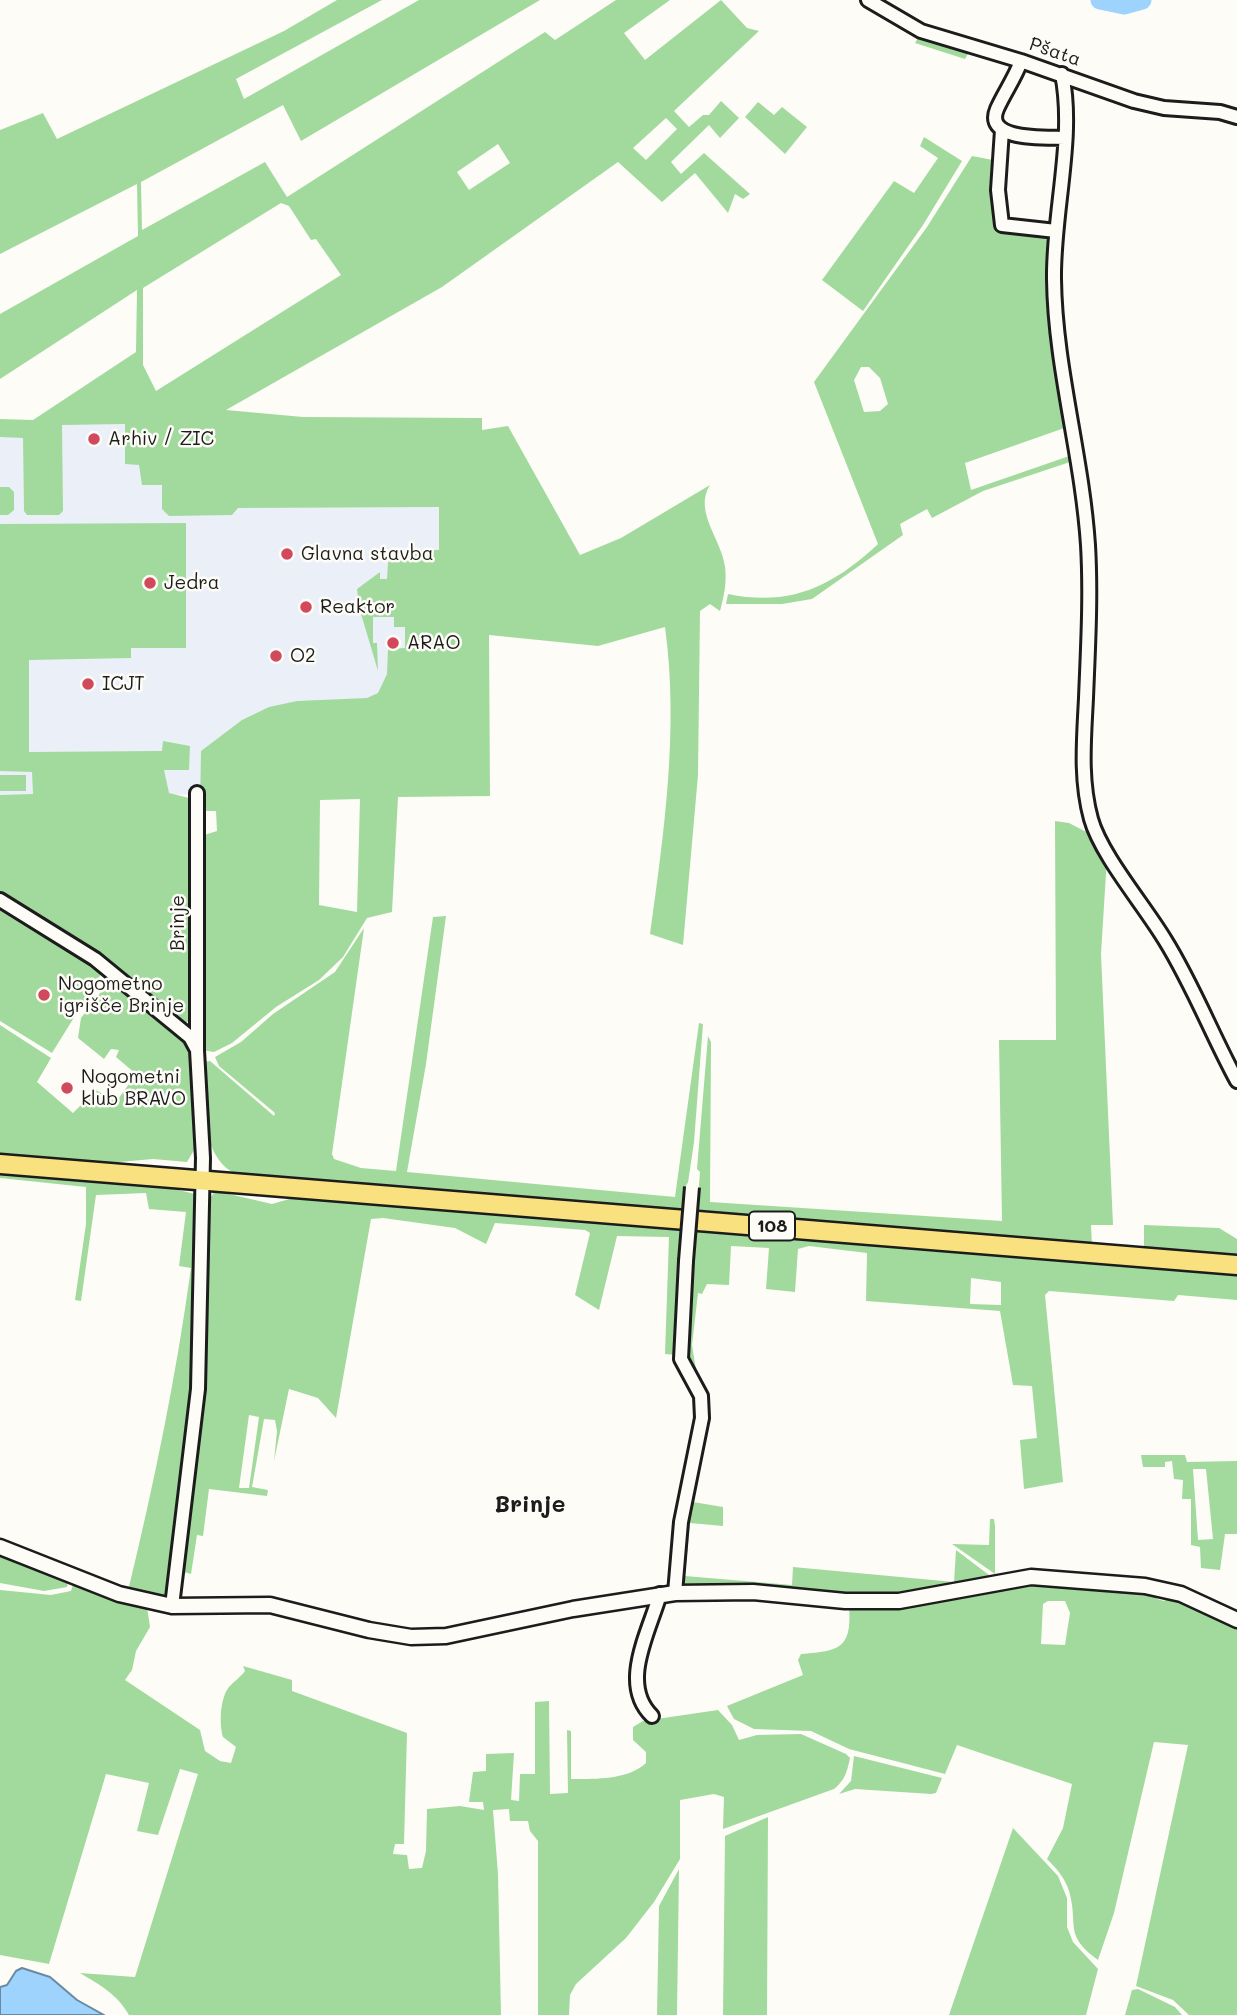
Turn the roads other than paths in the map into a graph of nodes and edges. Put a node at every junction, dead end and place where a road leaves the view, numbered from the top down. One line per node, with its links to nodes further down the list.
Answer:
1 (868, 0): 2 (street, Pšata)
2 (1021, 61): 3 (street, Pšata); 5 (street)
3 (1062, 74): 4 (street, Pšata); 6 (street)
4 (1237, 117)
5 (1002, 130): 6 (street); 7 (street)
6 (1065, 138): 7 (street)
7 (1056, 231): 11 (street)
8 (197, 793): 10 (street, Brinje)
9 (0, 900): 10 (street)
10 (197, 1050): 13 (street, Brinje)
11 (1237, 1081)
12 (0, 1164): 13 (main road, 108)
13 (203, 1180): 15 (main road, 108); 18 (street, Brinje)
14 (692, 1187): 17 (street, bridge)
15 (1237, 1265)
16 (0, 1547): 18 (street)
17 (667, 1594): 18 (street); 19 (street); 20 (street)
18 (172, 1606)
19 (1237, 1620)
20 (652, 1716)

